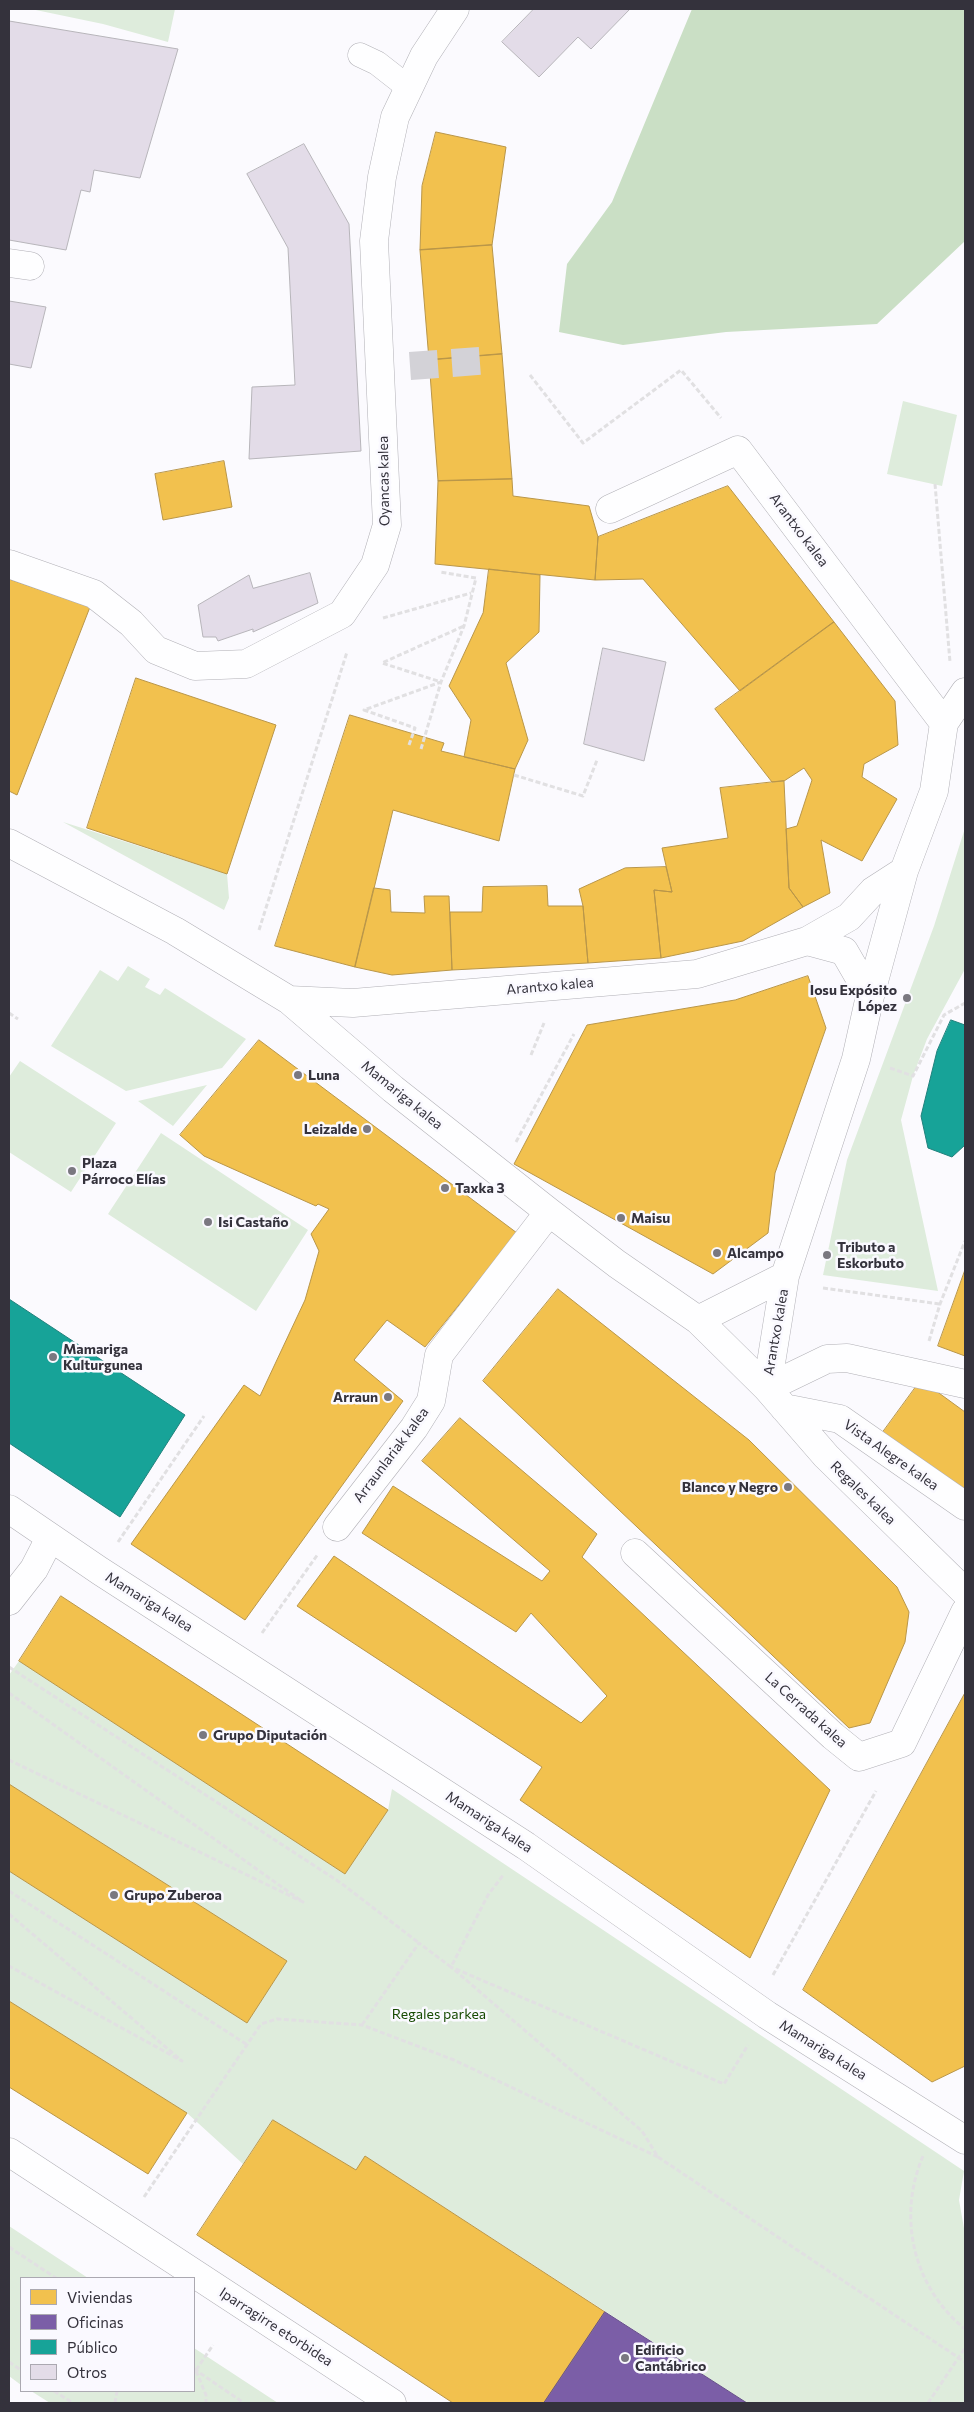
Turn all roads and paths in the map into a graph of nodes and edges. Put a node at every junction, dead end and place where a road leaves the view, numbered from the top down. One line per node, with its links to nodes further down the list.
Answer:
1 (455, 9): 3 (street, Oyancas kalea)
2 (360, 55): 3 (lane)
3 (409, 88): 8 (street, Oyancas kalea)
4 (530, 375): 5 (path)
5 (727, 425)
6 (935, 484): 15 (path)
7 (610, 509): 16 (street, Arantxo kalea)
8 (9, 564)
9 (440, 572): 10 (path)
10 (471, 593): 11 (path); 12 (path)
11 (379, 619)
12 (464, 626): 14 (path); 14 (path)
13 (347, 653): 23 (path)
14 (441, 682): 17 (path); 18 (path)
15 (958, 682): 16 (street, Arantxo kalea)
16 (944, 723): 22 (street, Arantxo kalea)
17 (409, 745)
18 (421, 749)
19 (597, 760): 20 (path)
20 (514, 775)
21 (9, 843): 26 (street, Mamariga kalea)
22 (904, 871): 24 (street, Arantxo kalea); 25 (street, Arantxo kalea)
23 (259, 930)
24 (807, 941): 25 (street); 26 (street, Arantxo kalea)
25 (870, 996): 37 (street, Arantxo kalea)
26 (289, 1000): 34 (street, Mamariga kalea)
27 (965, 1003): 33 (path)
28 (9, 1013): 30 (path)
29 (546, 1017): 32 (path)
30 (18, 1019)
31 (574, 1034): 34 (path)
32 (531, 1055)
33 (881, 1065)
34 (499, 1173): 35 (street, Mamariga kalea)
35 (548, 1212): 39 (street, Mamariga kalea); 46 (street, Arraunlariak kalea)
36 (965, 1240): 38 (path)
37 (785, 1276): 39 (street, Arantxo kalea); 41 (street, Arantxo kalea)
38 (823, 1288)
39 (698, 1320): 41 (street, Mamariga kalea)
40 (965, 1384): 41 (street)
41 (775, 1398): 43 (street, Vista Alegre kalea); 49 (street, Regales kalea)
42 (204, 1416): 45 (path)
43 (965, 1506)
44 (9, 1509): 47 (street, Mamariga kalea)
45 (128, 1527)
46 (337, 1527): 52 (path)
47 (50, 1538): 50 (street); 63 (street, Mamariga kalea)
48 (635, 1553): 55 (street, La Cerrada kalea)
49 (965, 1592)
50 (9, 1600)
51 (965, 1612): 55 (street)
52 (272, 1619)
53 (9, 1667): 60 (path)
54 (9, 1693): 56 (path)
55 (902, 1743): 63 (path)
56 (9, 1760)
57 (9, 1891): 65 (path)
58 (488, 1895): 62 (path)
59 (9, 1914): 61 (path)
60 (419, 1943): 62 (path); 64 (path)
61 (9, 1966)
62 (451, 1967): 63 (path); 69 (path)
63 (761, 2010): 66 (street, Mamariga kalea)
64 (362, 2025): 65 (path); 69 (path)
65 (246, 2044): 70 (path)
66 (965, 2140)
67 (9, 2152): 87 (street, Iparragirre etorbidea)
68 (923, 2155): 73 (path)
69 (658, 2157): 76 (path)
70 (139, 2204)
71 (9, 2247): 72 (path)
72 (54, 2277)
73 (965, 2329)
74 (213, 2345): 80 (path)
75 (965, 2348): 76 (path)
76 (958, 2358): 78 (path); 88 (path)
77 (9, 2362): 79 (path)
78 (965, 2362)
79 (20, 2369)
80 (195, 2369)
81 (195, 2371): 86 (path)
82 (195, 2372): 85 (path)
83 (56, 2392): 84 (path)
84 (73, 2403)
85 (206, 2403)
86 (244, 2403)
87 (392, 2403)
88 (928, 2403)

